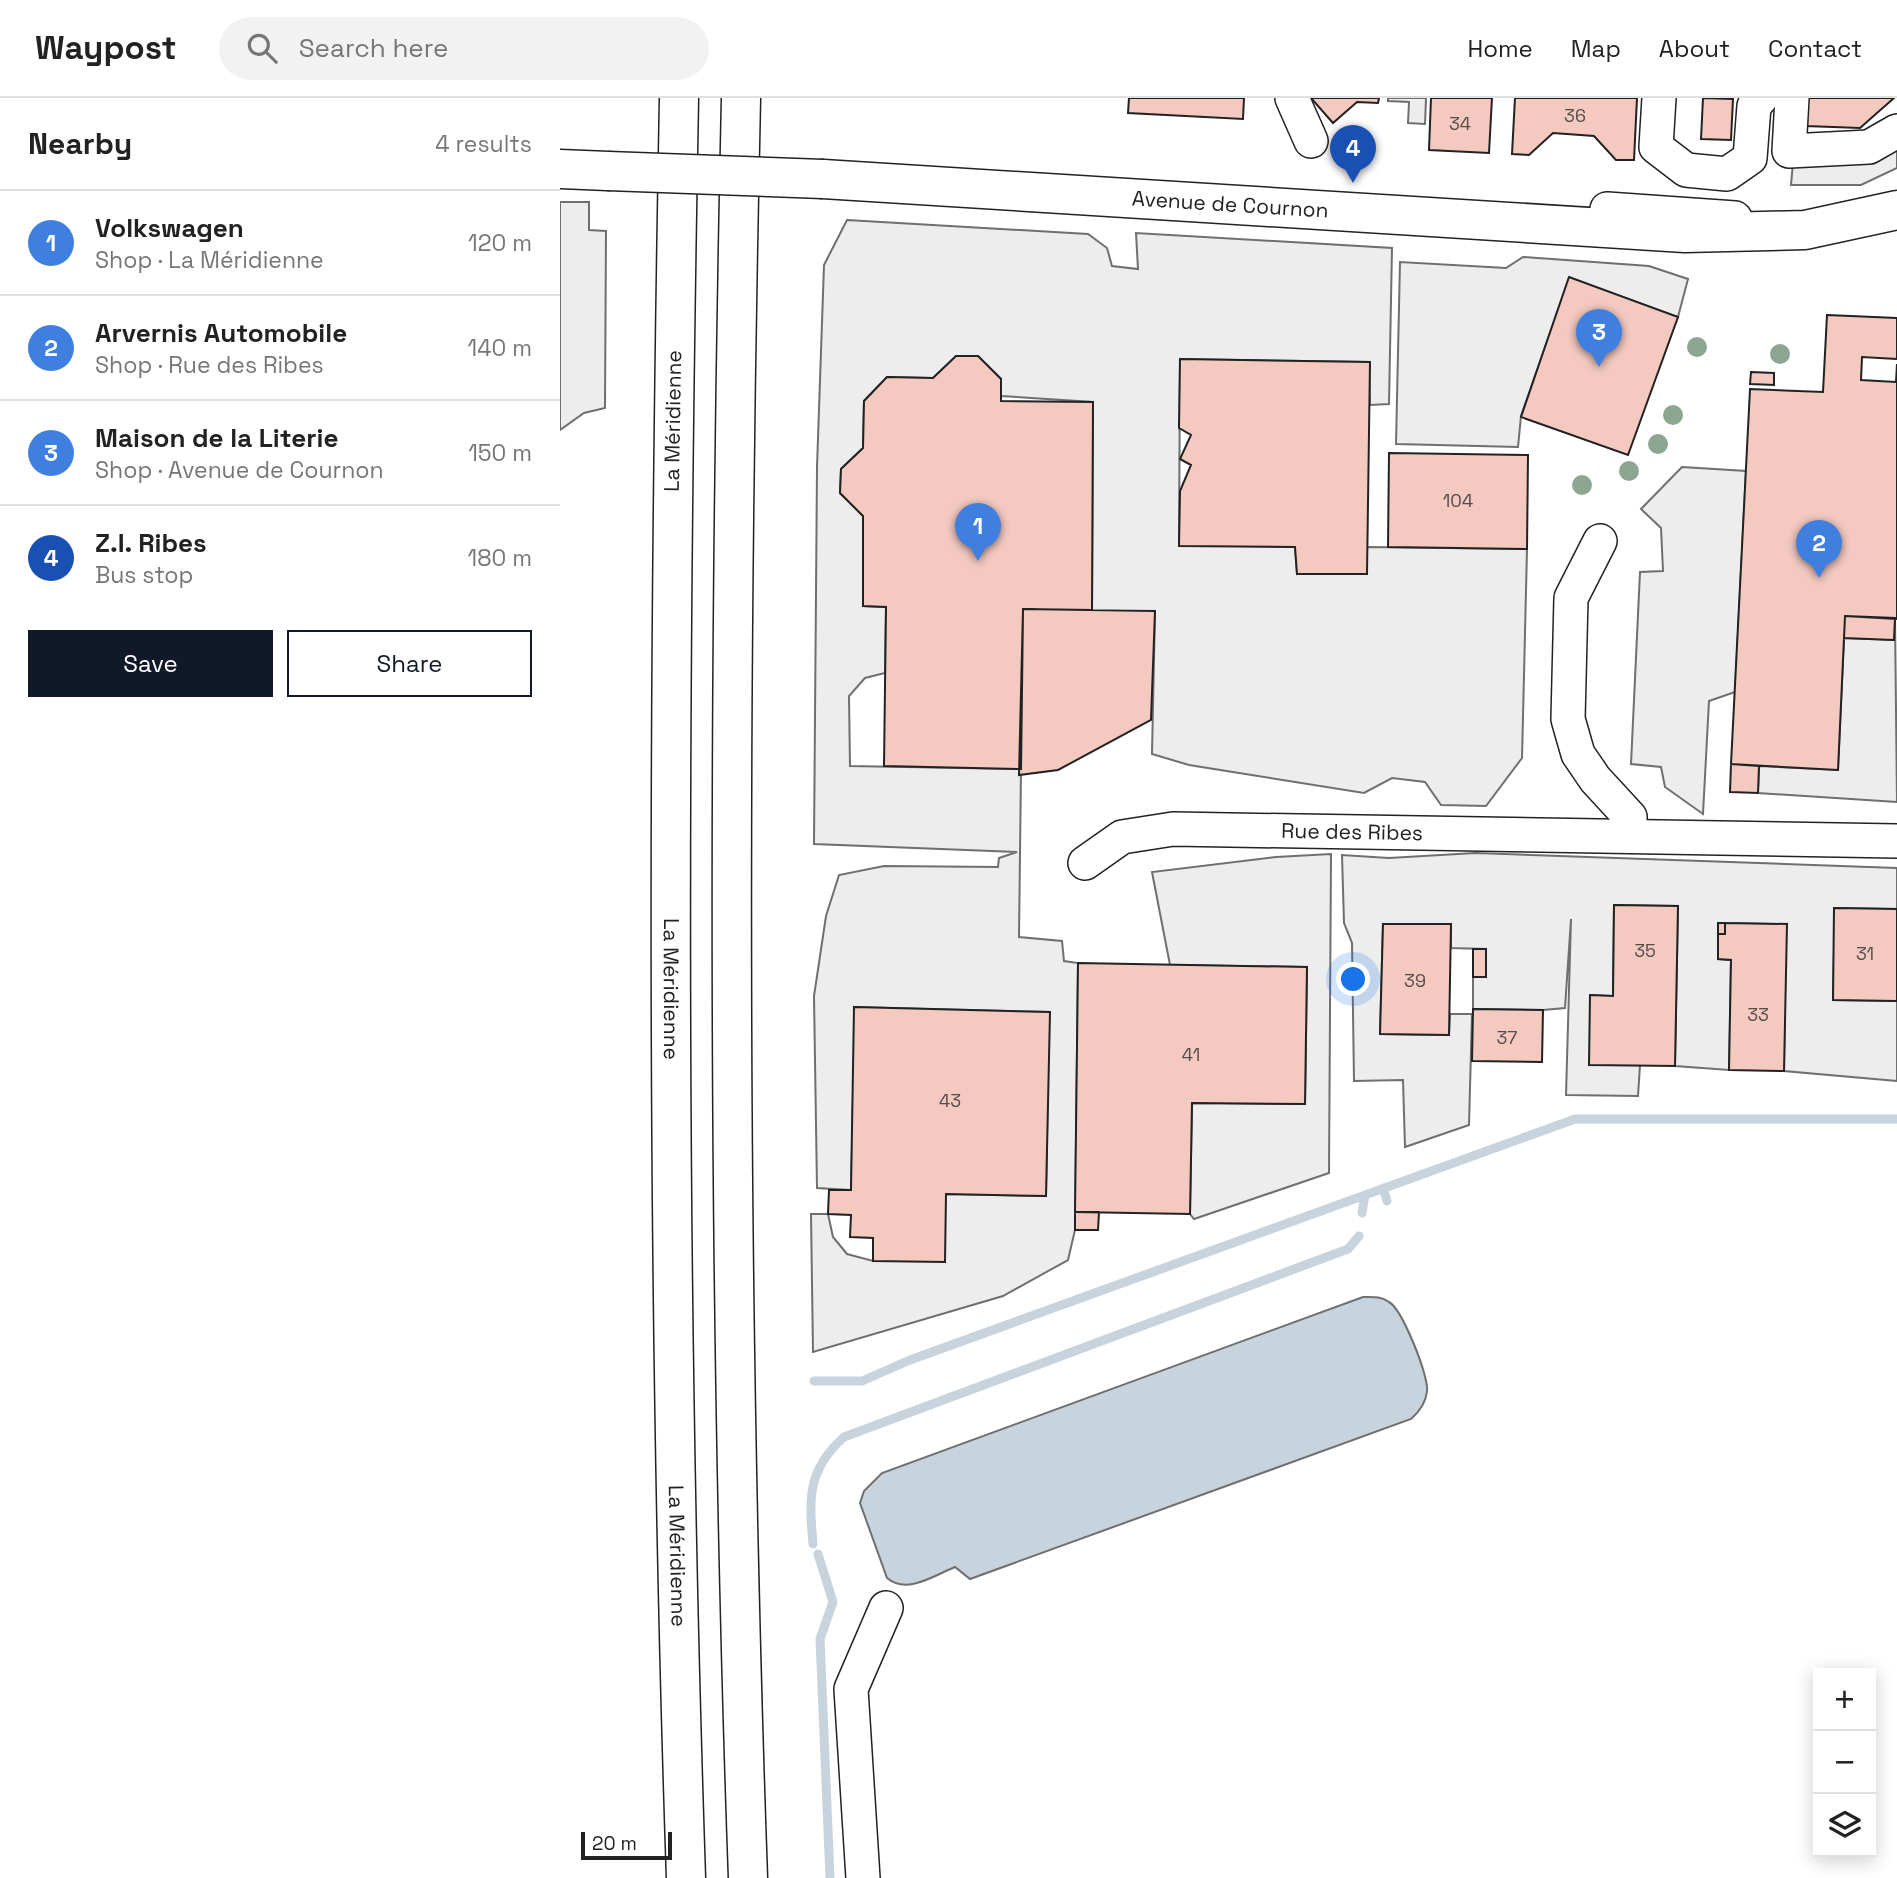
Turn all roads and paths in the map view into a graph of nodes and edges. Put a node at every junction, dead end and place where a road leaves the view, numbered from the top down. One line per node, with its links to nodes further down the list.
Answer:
1 (679, 98): 18 (main road, La Méridienne)
2 (741, 98): 19 (main road)
3 (1292, 98): 8 (street)
4 (1659, 98): 5 (street)
5 (1761, 98)
6 (1792, 98): 7 (street)
7 (1897, 131)
8 (1311, 141)
9 (560, 157): 10 (street)
10 (608, 165): 11 (main road, Avenue de Cournon); 12 (main road, Avenue de Cournon, bridge)
11 (560, 169)
12 (1897, 210)
13 (1600, 541): 14 (street)
14 (1630, 836): 15 (street, Rue des Ribes); 16 (street, Rue des Ribes)
15 (1897, 841)
16 (1084, 863)
17 (886, 1608): 20 (street)
18 (686, 1878)
19 (748, 1878)
20 (863, 1878)

